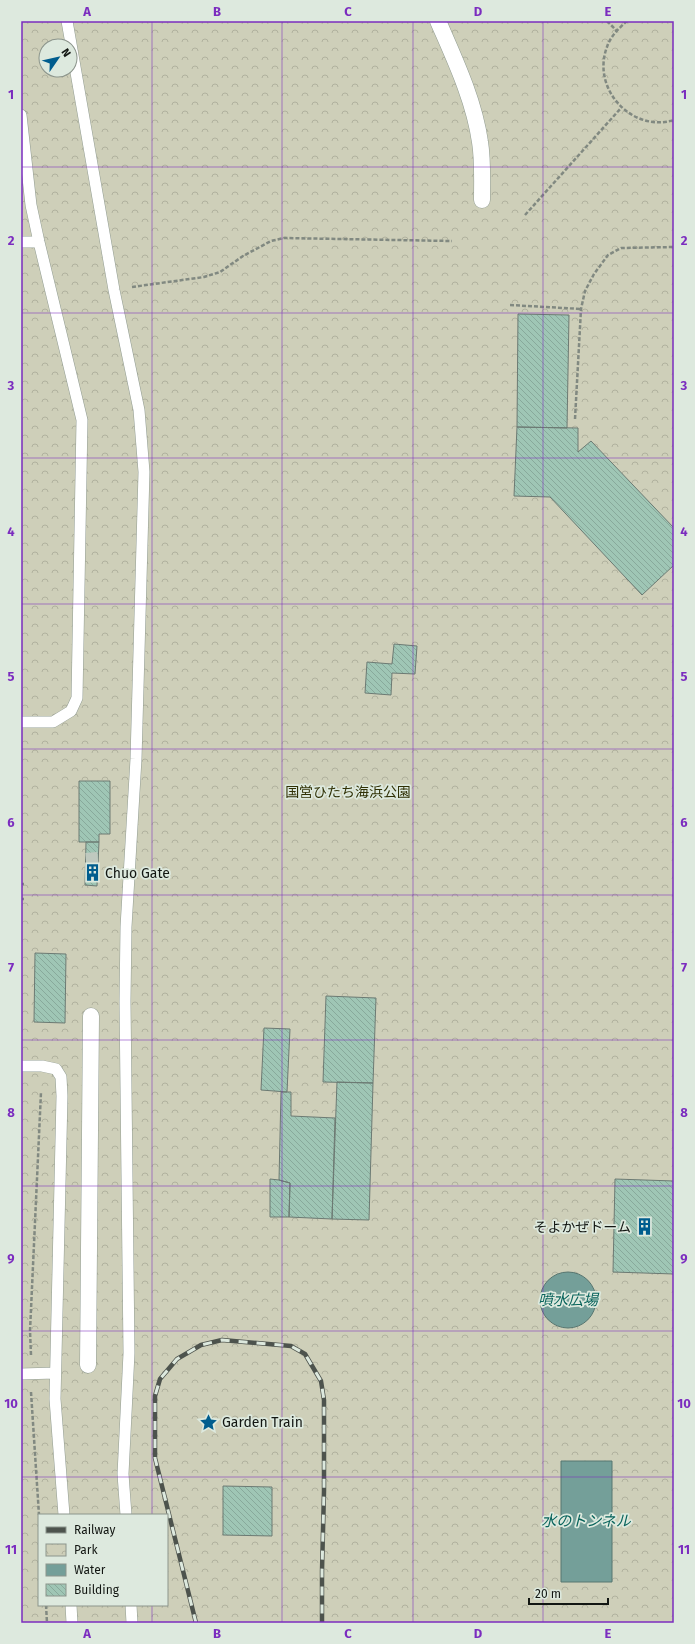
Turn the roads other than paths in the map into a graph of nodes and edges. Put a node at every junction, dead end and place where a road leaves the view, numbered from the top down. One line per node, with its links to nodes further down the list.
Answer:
1 (67, 21): 14 (lane)
2 (438, 21): 4 (street)
3 (21, 115): 6 (lane)
4 (482, 200)
5 (21, 242): 6 (lane)
6 (39, 242): 7 (lane)
7 (21, 722)
8 (91, 1016): 10 (street)
9 (21, 1066): 11 (lane)
10 (88, 1365)
11 (55, 1373): 12 (lane); 13 (lane)
12 (26, 1374)
13 (64, 1514)
14 (126, 1514)
15 (71, 1606): 17 (lane)
16 (131, 1606): 18 (lane)
17 (72, 1623)
18 (132, 1623)

